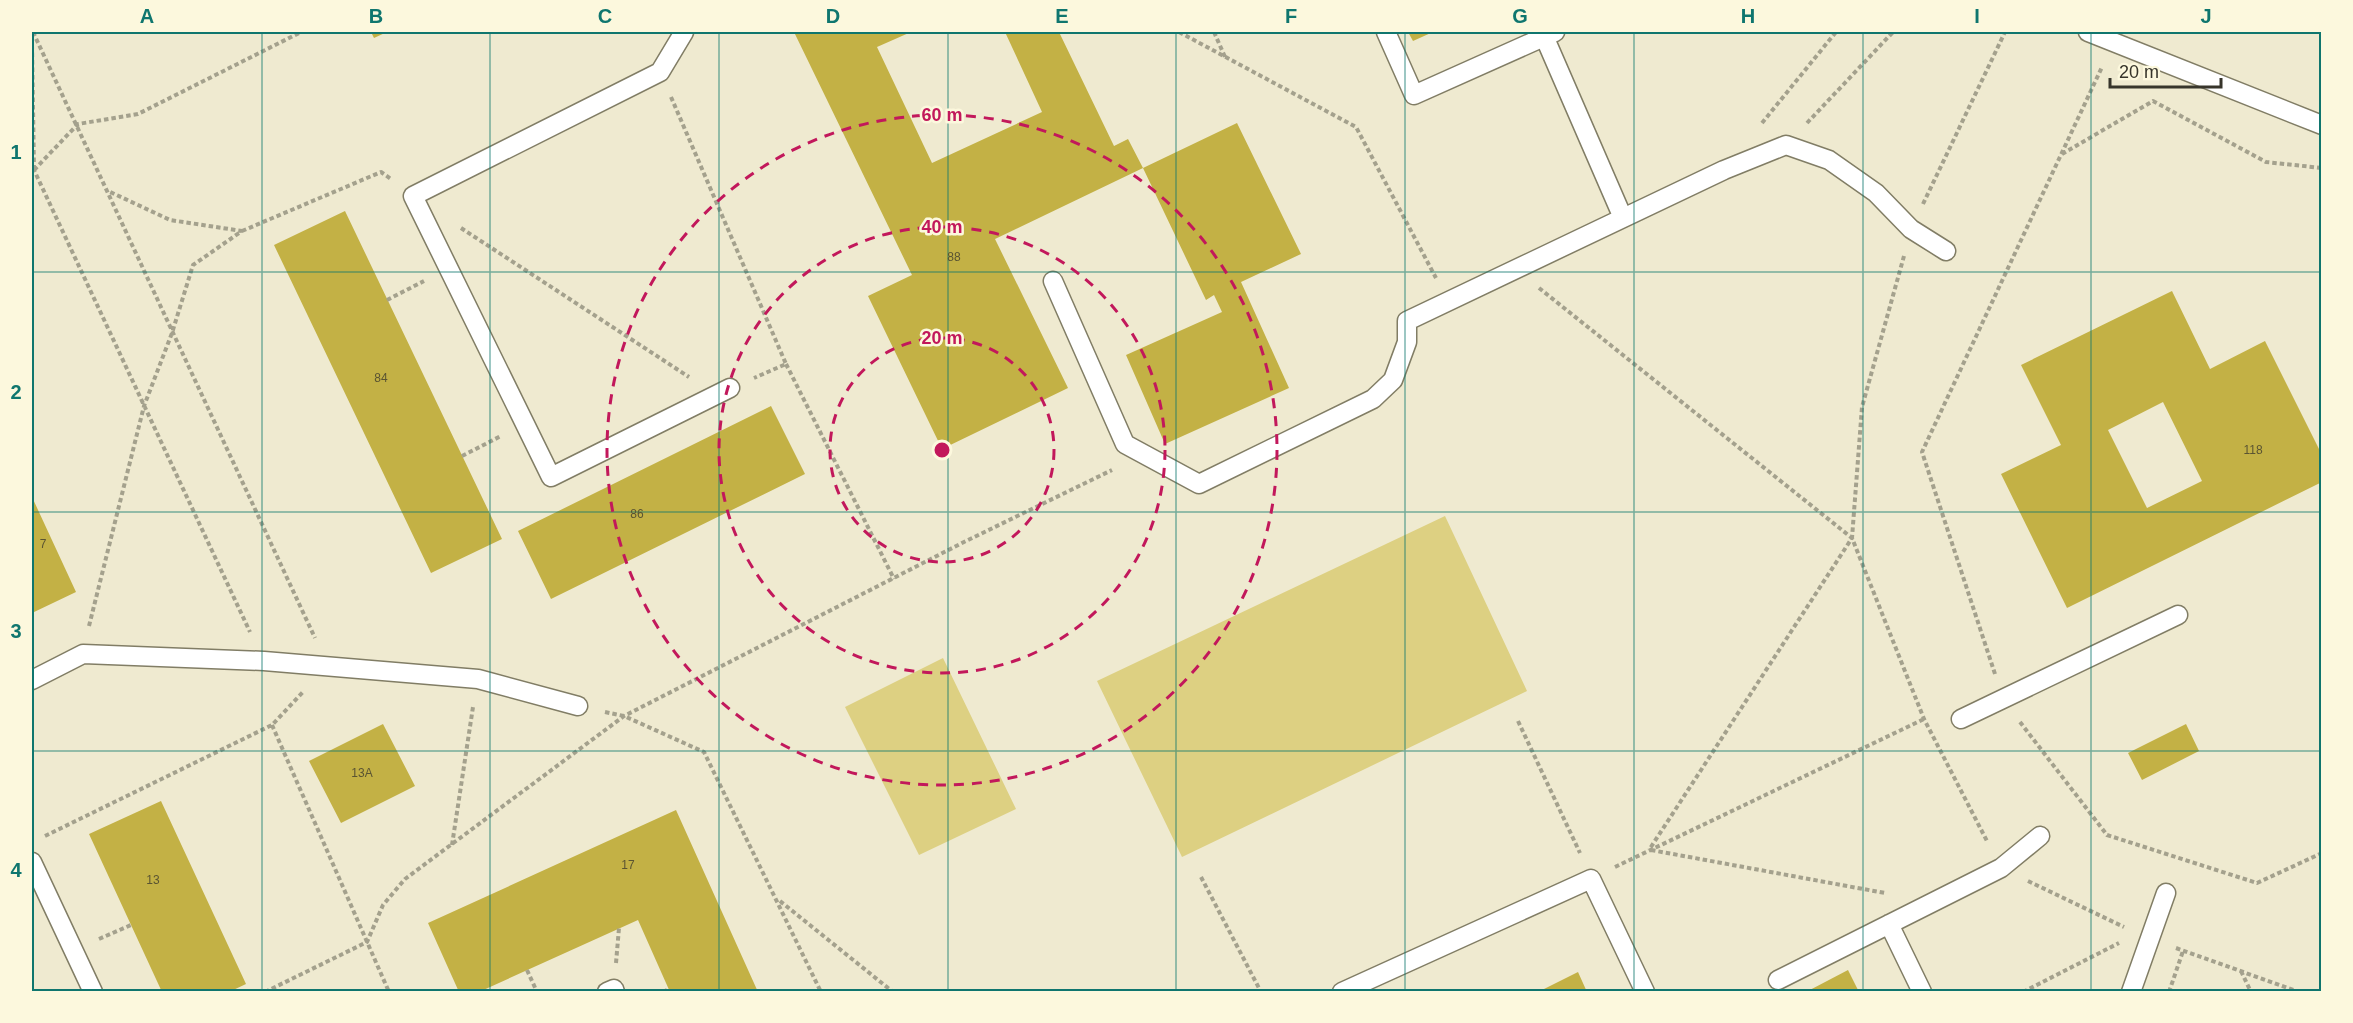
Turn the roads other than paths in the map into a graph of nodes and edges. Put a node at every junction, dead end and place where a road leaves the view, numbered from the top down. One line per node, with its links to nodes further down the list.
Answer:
1 (684, 32): 9 (lane)
2 (1386, 32): 4 (lane)
3 (2088, 32): 5 (lane)
4 (1550, 34): 6 (lane)
5 (2322, 125)
6 (1623, 218): 7 (lane); 8 (lane)
7 (1946, 251)
8 (1053, 281)
9 (723, 392)
10 (2178, 615): 13 (lane)
11 (32, 680): 12 (lane)
12 (578, 706)
13 (1961, 720)
14 (2040, 836): 17 (lane)
15 (32, 862): 19 (lane)
16 (2166, 893): 23 (lane)
17 (1889, 924): 18 (lane); 22 (lane)
18 (1778, 980)
19 (93, 992)
20 (1342, 992): 21 (lane)
21 (1645, 992)
22 (1922, 992)
23 (2131, 992)

